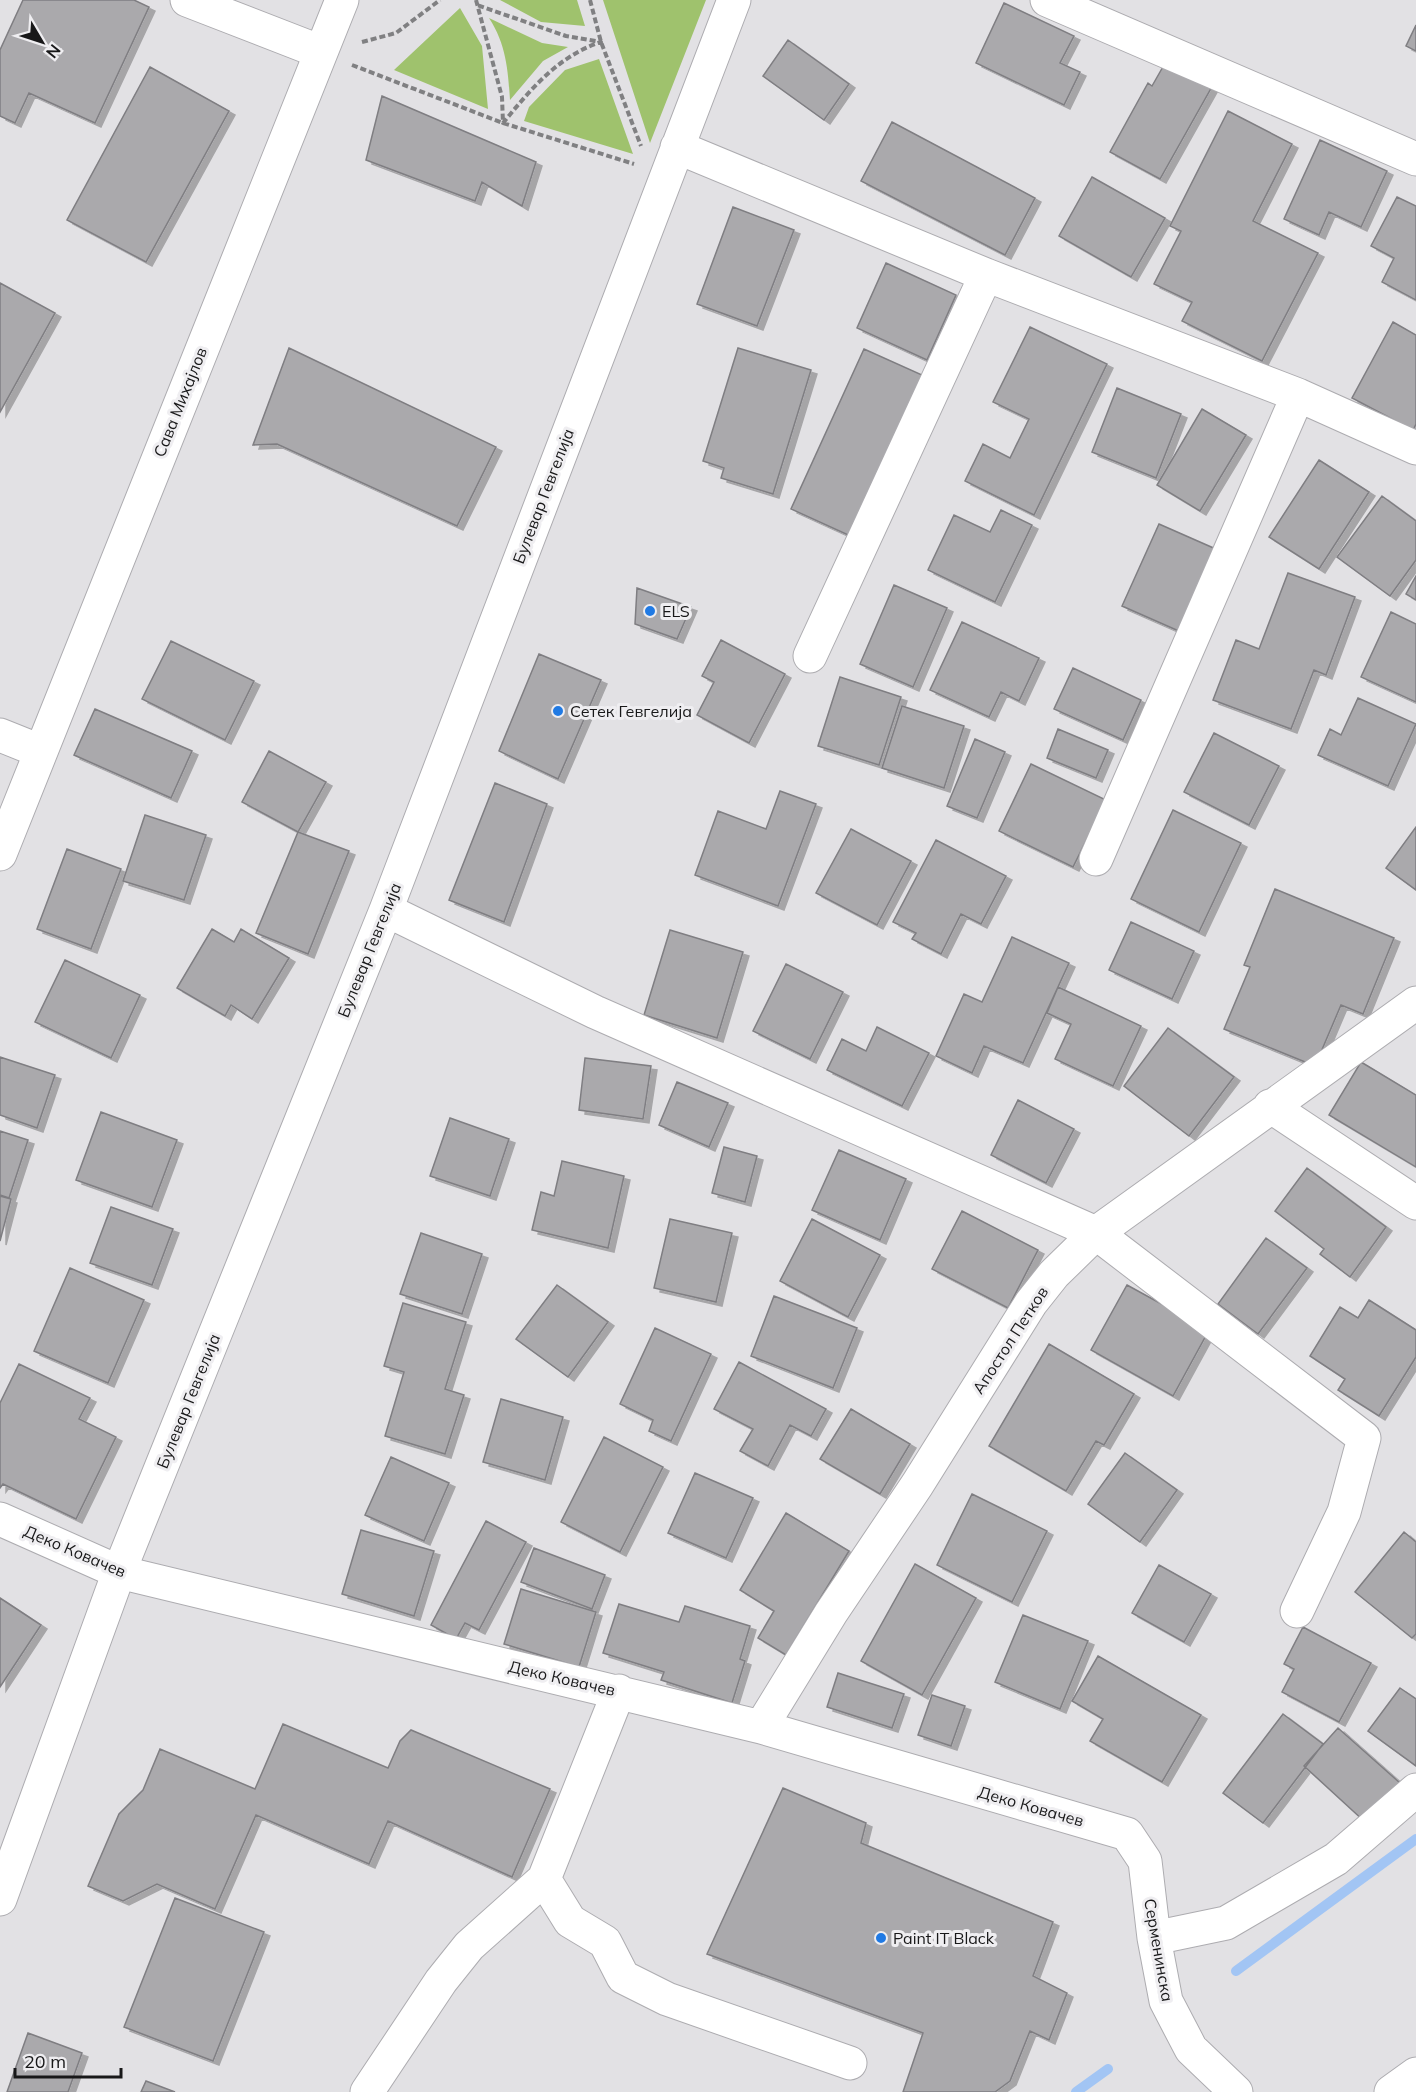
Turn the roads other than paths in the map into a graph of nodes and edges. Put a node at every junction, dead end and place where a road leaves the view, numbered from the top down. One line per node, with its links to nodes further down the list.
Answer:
1 (187, 0): 5 (street)
2 (342, 0): 5 (street, Сава Михајлов)
3 (734, 0): 6 (street, Булевар Гевгелија)
4 (1047, 0): 7 (street)
5 (321, 52): 13 (street, Сава Михајлов)
6 (677, 147): 8 (street); 16 (street, Булевар Гевгелија)
7 (1416, 159)
8 (986, 275): 9 (street); 11 (street)
9 (1298, 396): 10 (street); 15 (street)
10 (1416, 448)
11 (810, 656)
12 (0, 735): 13 (street)
13 (40, 751): 14 (street, Сава Михајлов)
14 (0, 854)
15 (1096, 859)
16 (386, 910): 20 (street); 22 (street, Булевар Гевгелија)
17 (1416, 1004): 18 (street, Апостол Петков)
18 (1270, 1106): 19 (street); 20 (street, Апостол Петков)
19 (1416, 1203)
20 (1096, 1233): 23 (street); 25 (street, Апостол Петков)
21 (0, 1519): 22 (street, Деко Ковачев)
22 (119, 1572): 24 (street, Деко Ковачев); 29 (street, Булевар Гевгелија)
23 (1297, 1611)
24 (619, 1691): 25 (street, Деко Ковачев); 28 (street)
25 (761, 1727): 27 (street, Деко Ковачев)
26 (1416, 1790): 30 (street)
27 (1127, 1834): 30 (street, Серменинска)
28 (544, 1879): 31 (street); 34 (street)
29 (0, 1899)
30 (1154, 1938): 33 (street, Серменинска)
31 (850, 2063)
32 (1416, 2074): 35 (street)
33 (1228, 2090)
34 (367, 2092)
35 (1391, 2092)

